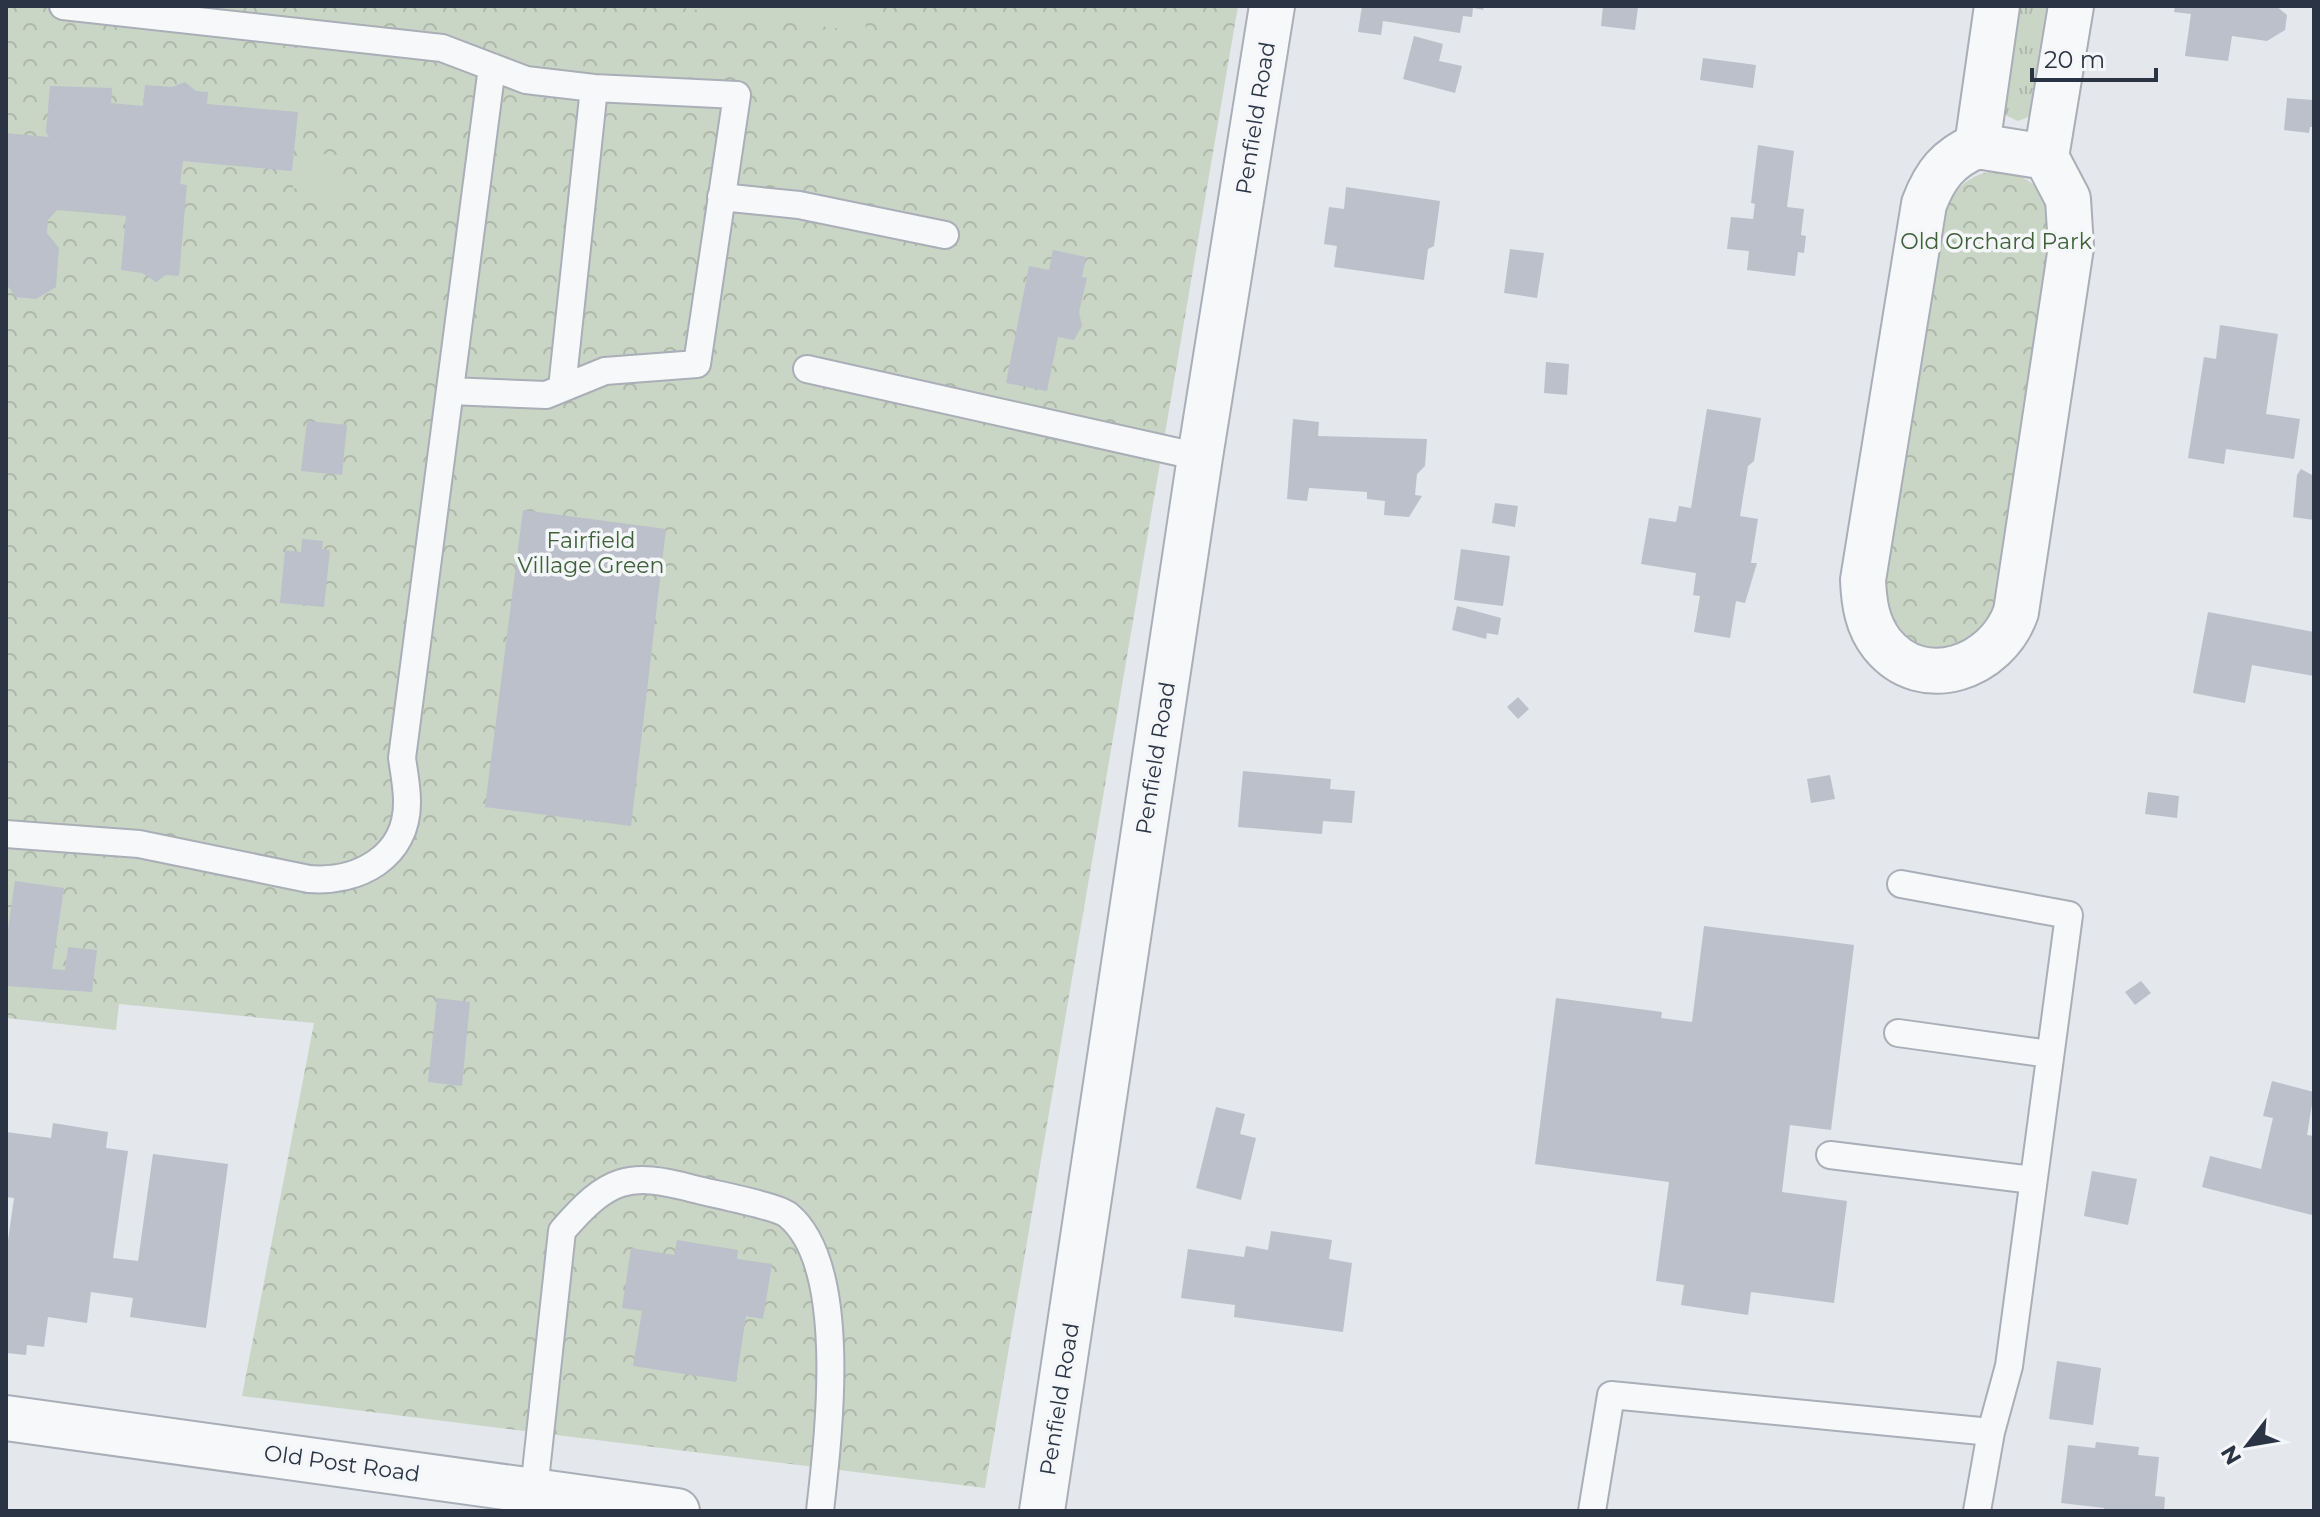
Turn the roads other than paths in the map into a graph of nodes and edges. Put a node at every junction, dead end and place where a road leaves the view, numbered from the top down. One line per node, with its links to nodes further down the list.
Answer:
1 (63, 6): 5 (lane)
2 (1272, 6): 14 (street, Penfield Road)
3 (1997, 6): 7 (street)
4 (2071, 6): 8 (street)
5 (492, 67): 6 (lane); 13 (lane)
6 (594, 88): 9 (lane); 12 (lane)
7 (1977, 146): 8 (street); 8 (street)
8 (2046, 157)
9 (721, 197): 10 (lane); 12 (lane)
10 (945, 235)
11 (807, 369): 14 (lane)
12 (562, 388): 13 (lane)
13 (450, 391): 15 (lane)
14 (1200, 457): 26 (street, Penfield Road)
15 (6, 834)
16 (1901, 884): 18 (lane)
17 (1898, 1033): 18 (lane)
18 (2050, 1054): 20 (lane)
19 (1830, 1155): 20 (lane)
20 (2033, 1180): 22 (lane)
21 (6, 1418): 23 (street, Old Post Road)
22 (1991, 1432): 27 (lane); 28 (lane)
23 (534, 1490): 24 (street, Old Post Road); 25 (lane)
24 (677, 1511)
25 (820, 1511)
26 (1042, 1511)
27 (1592, 1511)
28 (1977, 1511)

